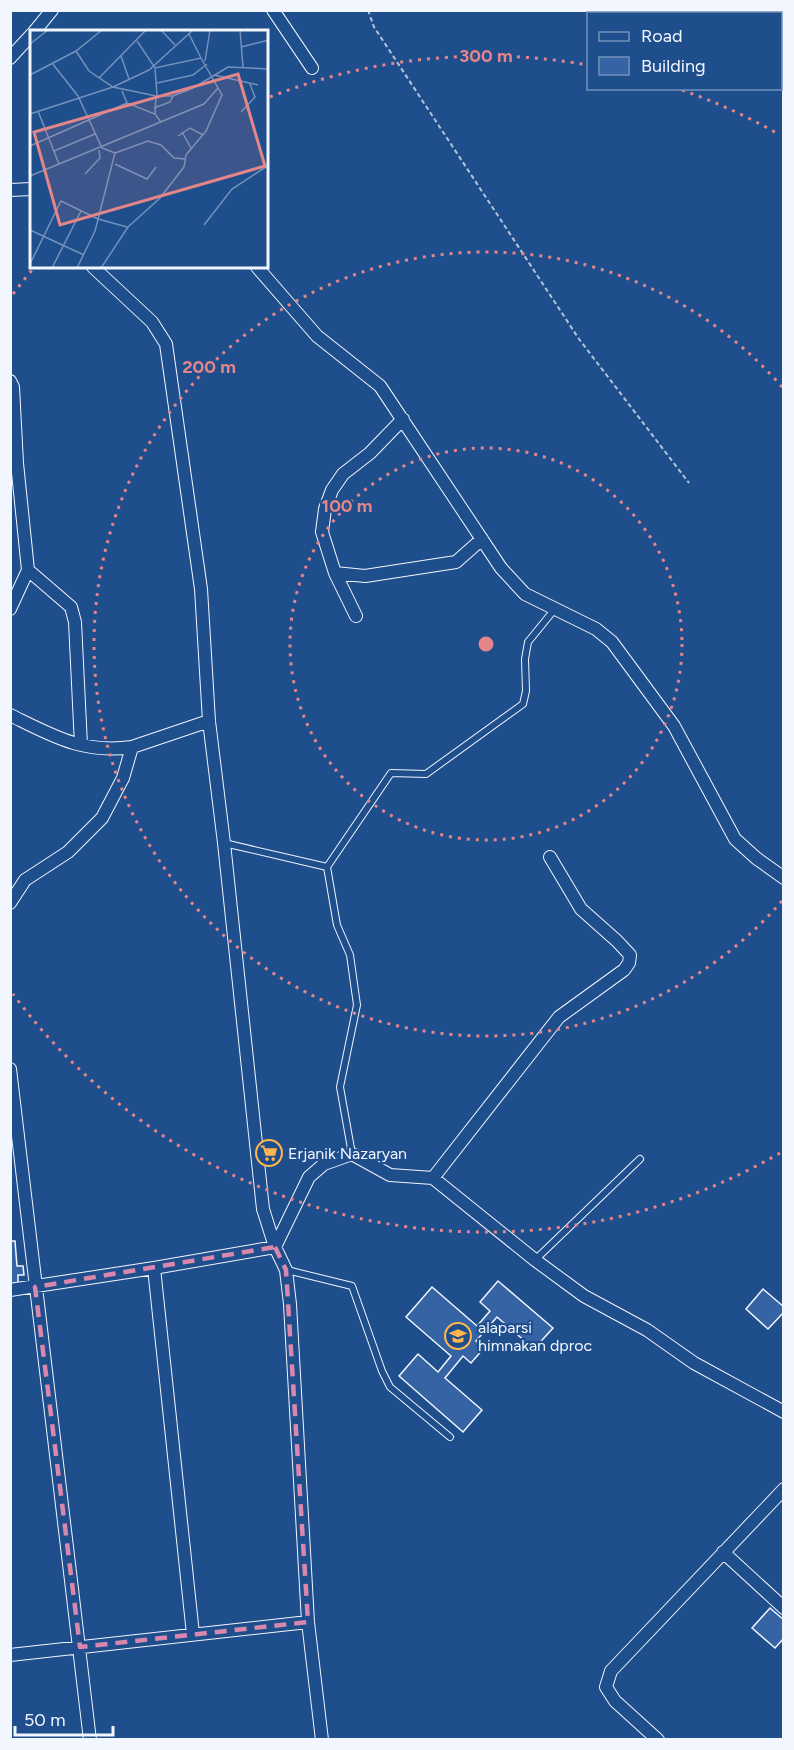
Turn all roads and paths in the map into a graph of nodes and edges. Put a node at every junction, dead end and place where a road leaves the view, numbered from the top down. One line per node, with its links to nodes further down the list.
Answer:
1 (52, 10): 4 (street)
2 (273, 10): 7 (street)
3 (368, 10): 14 (path)
4 (35, 30)
5 (30, 36): 6 (street)
6 (10, 58)
7 (312, 68)
8 (30, 189): 9 (street)
9 (10, 190)
10 (94, 268): 22 (street)
11 (258, 268): 13 (street)
12 (10, 381): 16 (street)
13 (403, 419): 15 (street); 17 (street)
14 (689, 483)
15 (482, 539): 17 (street); 19 (street)
16 (28, 570): 18 (street); 23 (street)
17 (335, 573): 20 (street)
18 (10, 609)
19 (554, 610): 27 (lane); 28 (street)
20 (356, 616)
21 (10, 715): 23 (street)
22 (209, 721): 24 (street); 25 (street)
23 (81, 745): 24 (street)
24 (132, 747): 29 (street)
25 (225, 843): 27 (lane); 34 (street)
26 (550, 857): 33 (street)
27 (327, 867): 31 (lane)
28 (783, 878)
29 (10, 903)
30 (10, 1069): 38 (street)
31 (352, 1154): 33 (street); 34 (street)
32 (640, 1159): 35 (lane)
33 (433, 1178): 35 (street)
34 (275, 1247): 36 (street); 37 (street)
35 (536, 1260): 40 (street)
36 (154, 1269): 38 (street); 46 (street)
37 (286, 1270): 41 (lane); 45 (street)
38 (35, 1287): 39 (street); 47 (street)
39 (10, 1290)
40 (783, 1412)
41 (450, 1437)
42 (783, 1489): 43 (street)
43 (723, 1552): 44 (street); 51 (street)
44 (783, 1608)
45 (308, 1622): 46 (street); 50 (street)
46 (193, 1634): 47 (street)
47 (80, 1647): 48 (street); 49 (street)
48 (10, 1655)
49 (90, 1740)
50 (322, 1740)
51 (658, 1740)

